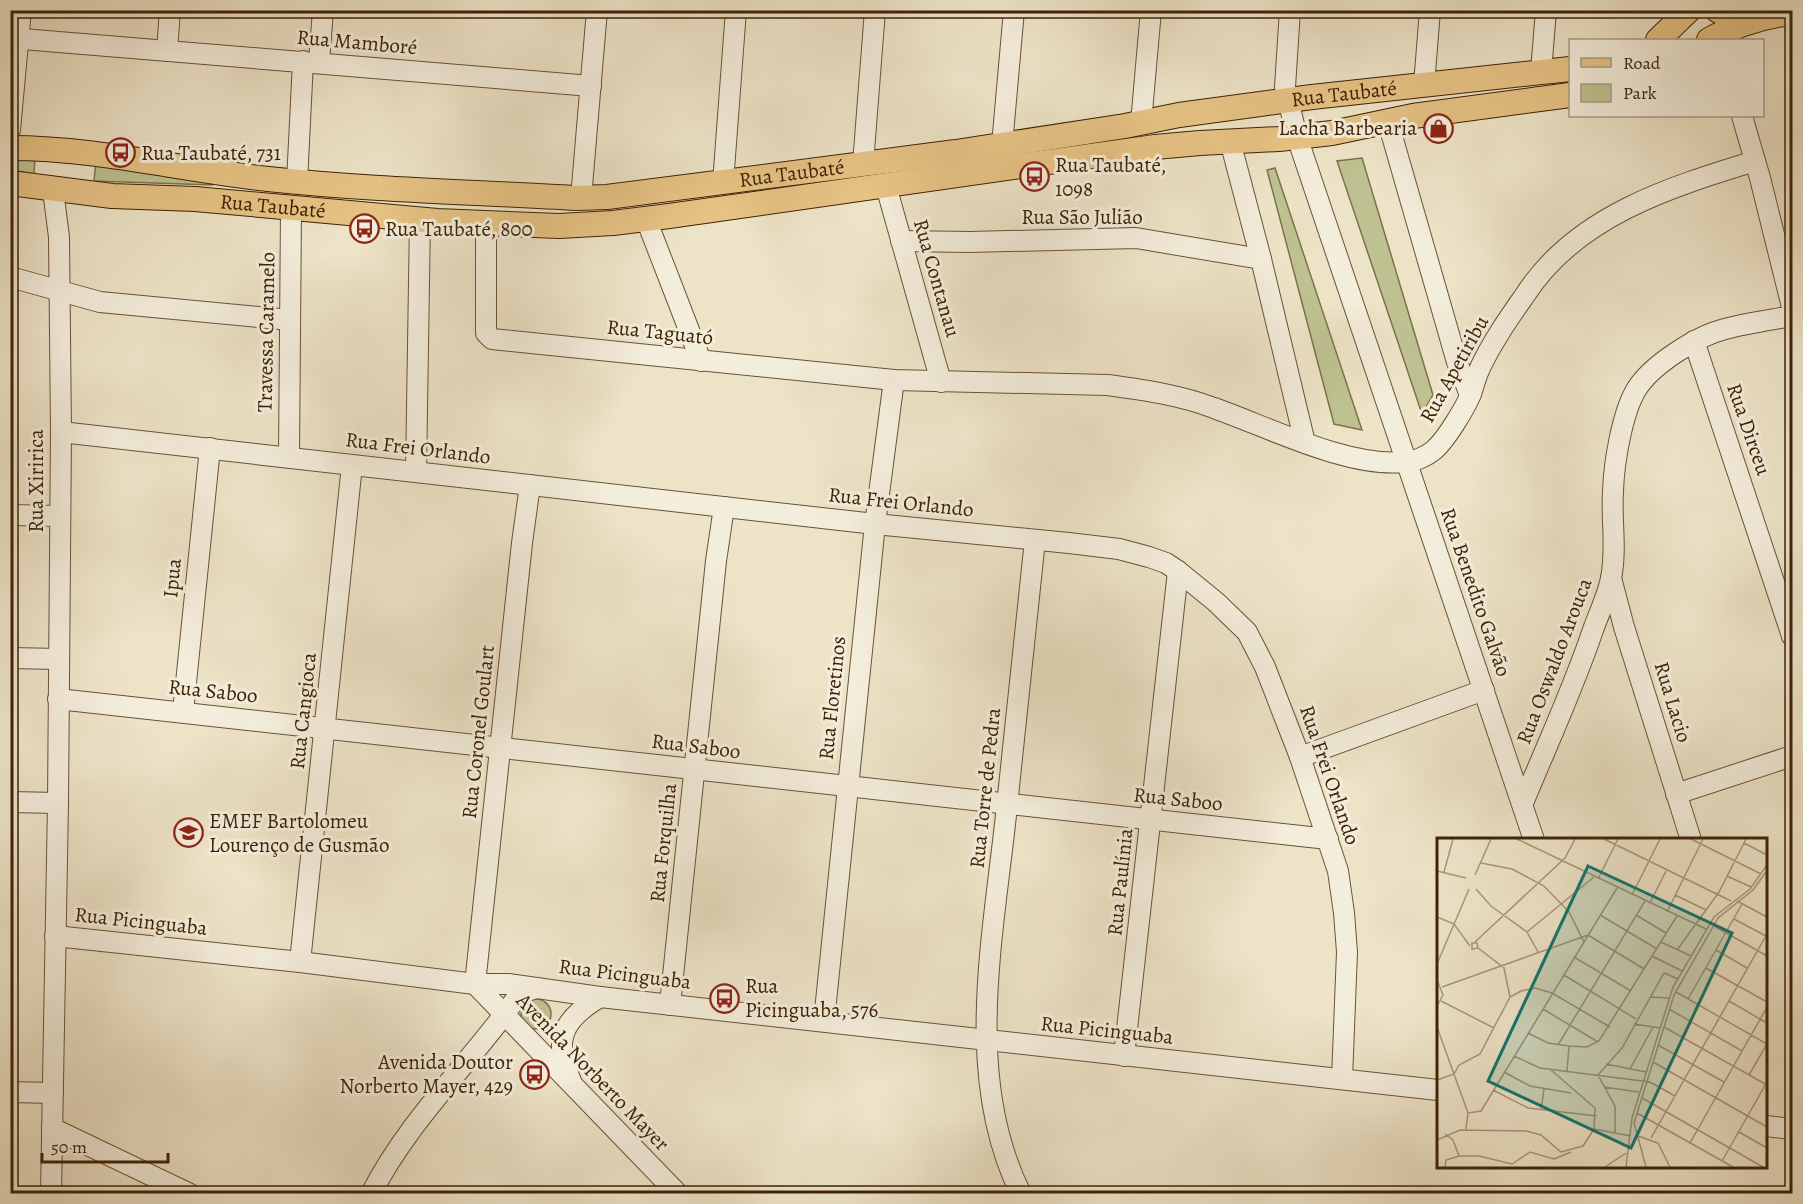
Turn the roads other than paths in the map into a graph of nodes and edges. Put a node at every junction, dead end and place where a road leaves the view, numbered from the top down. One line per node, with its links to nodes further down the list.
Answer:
1 (21, 10): 15 (street)
2 (170, 10): 17 (street)
3 (323, 10): 18 (street)
4 (597, 10): 22 (street)
5 (736, 10): 39 (street)
6 (875, 10): 35 (street)
7 (1014, 10): 31 (street)
8 (1151, 10): 27 (street)
9 (1290, 10): 24 (street, Rua Benedito Galvão)
10 (1430, 10): 21 (street)
11 (1546, 10): 20 (street)
12 (1689, 10): 16 (main road)
13 (1792, 13): 14 (main road)
14 (1717, 31)
15 (14, 38): 17 (street, Rua Mamboré); 28 (street)
16 (1659, 39)
17 (167, 51): 18 (street, Rua Mamboré)
18 (311, 62): 22 (street, Rua Mamboré); 37 (street)
19 (1569, 69): 20 (main road, Rua Taubaté)
20 (1541, 72): 21 (main road, Rua Taubaté)
21 (1424, 85): 24 (main road, Rua Taubaté)
22 (591, 86): 42 (street)
23 (1569, 95): 26 (main road, Rua Taubaté)
24 (1289, 101): 27 (main road, Rua Taubaté); 29 (street, Rua Benedito Galvão)
25 (1742, 117): 34 (street)
26 (1388, 122): 29 (main road, Rua Taubaté); 58 (street)
27 (1141, 123): 31 (main road, Rua Taubaté)
28 (10, 130)
29 (1297, 137): 30 (main road, Rua Taubaté); 63 (street, Rua Benedito Galvão)
30 (1230, 141): 40 (main road, Rua Taubaté); 49 (street)
31 (1002, 145): 35 (main road, Rua Taubaté)
32 (10, 148): 33 (main road, Rua Taubaté)
33 (55, 149): 36 (main road, Rua Taubaté); 41 (main road)
34 (1755, 161): 52 (street); 58 (street, Rua Apetiribu)
35 (863, 164): 39 (main road, Rua Taubaté)
36 (205, 170): 37 (main road, Rua Taubaté); 43 (main road)
37 (297, 182): 42 (main road, Rua Taubaté)
38 (10, 183): 41 (main road, Rua Taubaté)
39 (723, 183): 42 (main road, Rua Taubaté)
40 (886, 186): 46 (main road, Rua Taubaté); 48 (street, Rua Contanau)
41 (62, 191): 43 (main road, Rua Taubaté); 51 (street, Rua Xiririca)
42 (581, 198)
43 (195, 199): 44 (main road, Rua Taubaté)
44 (291, 208): 45 (main road, Rua Taubaté); 53 (street, Travessa Caramelo)
45 (420, 219): 47 (main road, Rua Taubaté); 65 (street)
46 (646, 219): 47 (main road, Rua Taubaté); 55 (street)
47 (486, 222): 55 (street, Rua Taguató)
48 (901, 241): 49 (street, Rua São Julião); 57 (street, Rua Contanau)
49 (1261, 259): 60 (street)
50 (10, 277): 51 (street)
51 (60, 291): 53 (street); 59 (street, Rua Xiririca)
52 (1792, 316): 54 (street, Rua Oswaldo Arouca)
53 (290, 320): 62 (street, Travessa Caramelo)
54 (1694, 341): 73 (street, Rua Oswaldo Arouca); 74 (street, Rua Dirceu)
55 (701, 361): 56 (street, Rua Taguató)
56 (894, 380): 57 (street, Rua Taguató); 70 (street, Rua Floretinos)
57 (941, 382): 60 (street, Rua Apetiribu)
58 (1470, 396): 63 (street, Rua Apetiribu)
59 (61, 432): 61 (street, Rua Frei Orlando); 69 (street, Rua Xiririca)
60 (1305, 443): 63 (street, Rua Apetiribu)
61 (210, 448): 62 (street, Rua Frei Orlando); 79 (street, Ipua)
62 (289, 457): 64 (street, Rua Frei Orlando)
63 (1406, 462): 77 (street, Rua Benedito Galvão)
64 (352, 465): 65 (street, Rua Frei Orlando); 80 (street, Rua Cangioca)
65 (416, 472): 66 (street, Rua Frei Orlando)
66 (530, 485): 67 (street, Rua Frei Orlando); 81 (street, Rua Coronel Goulart)
67 (724, 507): 70 (street, Rua Frei Orlando); 84 (street, Rua Forquilha)
68 (10, 515): 69 (street)
69 (60, 516): 76 (street, Rua Xiririca)
70 (874, 524): 71 (street, Rua Frei Orlando); 85 (street, Rua Floretinos)
71 (1035, 540): 72 (street, Rua Frei Orlando); 90 (street, Rua Torre de Pedra)
72 (1178, 571): 83 (street, Rua Frei Orlando); 91 (street, Rua Paulínia)
73 (1611, 579): 86 (street, Rua Lacio); 89 (street, Rua Oswaldo Arouca)
74 (1792, 636)
75 (10, 658): 76 (street)
76 (58, 659): 78 (street, Rua Xiririca)
77 (1484, 690): 83 (street); 89 (street, Rua Benedito Galvão)
78 (58, 699): 79 (street, Rua Saboo); 88 (street, Rua Xiririca)
79 (183, 712): 80 (street, Rua Saboo)
80 (325, 728): 81 (street, Rua Saboo); 96 (street, Rua Cangioca)
81 (500, 747): 84 (street, Rua Saboo); 97 (street, Rua Coronel Goulart)
82 (1792, 756): 86 (street)
83 (1300, 757): 94 (street, Rua Frei Orlando)
84 (694, 770): 85 (street, Rua Saboo); 100 (street, Rua Forquilha)
85 (847, 788): 90 (street, Rua Saboo); 102 (street, Rua Floretinos)
86 (1676, 794): 93 (street, Rua Lacio)
87 (10, 802): 88 (street)
88 (57, 803): 95 (street, Rua Xiririca)
89 (1522, 803): 92 (street, Rua Benedito Galvão)
90 (1007, 805): 91 (street, Rua Saboo); 103 (street, Rua Torre de Pedra)
91 (1151, 821): 94 (street, Rua Saboo); 104 (street, Rua Paulínia)
92 (1533, 838)
93 (1690, 838)
94 (1328, 839): 105 (street, Rua Frei Orlando)
95 (55, 936): 96 (street, Rua Picinguaba); 109 (street, Rua Xiririca)
96 (300, 962): 97 (street, Rua Picinguaba)
97 (475, 984): 98 (street, Rua Picinguaba); 101 (street, Avenida Norberto Mayer)
98 (537, 988): 99 (street, Rua Picinguaba); 101 (street)
99 (600, 997): 100 (street, Rua Picinguaba); 106 (street)
100 (670, 1005): 102 (street, Rua Picinguaba)
101 (504, 1015): 106 (street, Avenida Norberto Mayer); 115 (street)
102 (824, 1021): 103 (street, Rua Picinguaba)
103 (986, 1041): 104 (street, Rua Picinguaba); 117 (street, Rua Torre de Pedra)
104 (1124, 1056): 105 (street, Rua Picinguaba)
105 (1342, 1079): 107 (street, Rua Picinguaba)
106 (574, 1089): 116 (street, Avenida Norberto Mayer)
107 (1437, 1090)
108 (10, 1092): 109 (street)
109 (53, 1093): 111 (street, Rua Xiririca)
110 (1767, 1126): 112 (street)
111 (52, 1128): 113 (street, Rua Xiririca); 114 (street)
112 (1792, 1129)
113 (51, 1194)
114 (190, 1194)
115 (371, 1194)
116 (678, 1194)
117 (1021, 1194)

